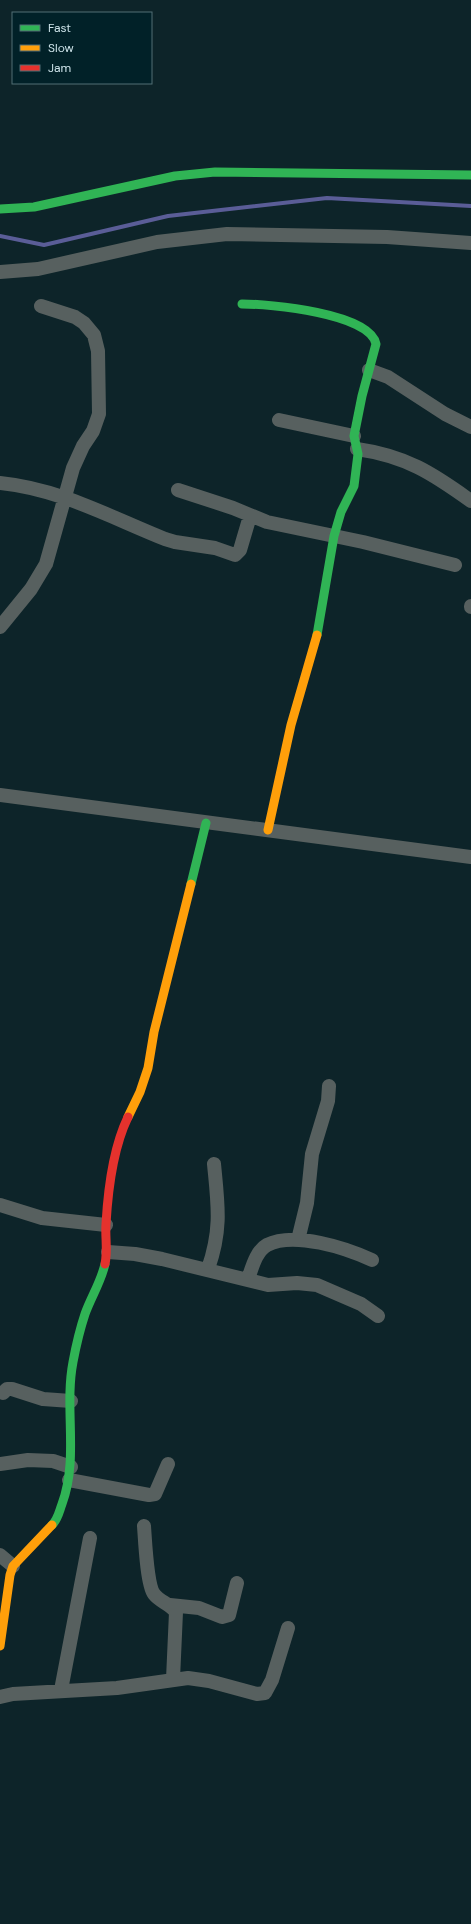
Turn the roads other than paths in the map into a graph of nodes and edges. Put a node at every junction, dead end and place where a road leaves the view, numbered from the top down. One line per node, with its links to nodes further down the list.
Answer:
1 (471, 175): 2 (street)
2 (0, 209)
3 (471, 243): 4 (street)
4 (0, 272)
5 (242, 304): 7 (street)
6 (42, 306): 13 (street)
7 (369, 370): 9 (street); 10 (street)
8 (279, 420): 10 (street)
9 (471, 427)
10 (356, 443): 14 (street); 16 (street)
11 (0, 483): 13 (street)
12 (178, 490): 15 (street)
13 (64, 496): 15 (street); 18 (street)
14 (471, 501)
15 (250, 516): 16 (street)
16 (334, 536): 17 (street); 21 (street)
17 (455, 565)
18 (0, 627)
19 (0, 794): 20 (street)
20 (206, 823): 21 (street); 26 (street)
21 (268, 830): 22 (street)
22 (471, 857)
23 (329, 1086): 27 (street)
24 (214, 1164): 30 (street)
25 (0, 1206): 26 (street)
26 (106, 1225): 28 (street)
27 (298, 1240): 29 (street); 31 (street)
28 (108, 1252): 30 (street); 34 (street)
29 (372, 1260)
30 (208, 1269): 31 (street)
31 (248, 1279): 32 (street)
32 (378, 1316)
33 (3, 1393): 34 (street)
34 (71, 1401): 37 (street)
35 (0, 1464): 37 (street)
36 (168, 1464): 37 (street)
37 (70, 1473): 41 (street)
38 (144, 1526): 44 (street)
39 (90, 1538): 48 (street)
40 (0, 1555): 41 (street)
41 (13, 1566): 43 (street)
42 (238, 1583): 44 (street)
43 (5, 1587): 46 (street)
44 (170, 1605): 47 (street)
45 (288, 1628): 47 (street)
46 (0, 1646)
47 (173, 1679): 48 (street)
48 (61, 1690): 49 (street)
49 (0, 1697)

